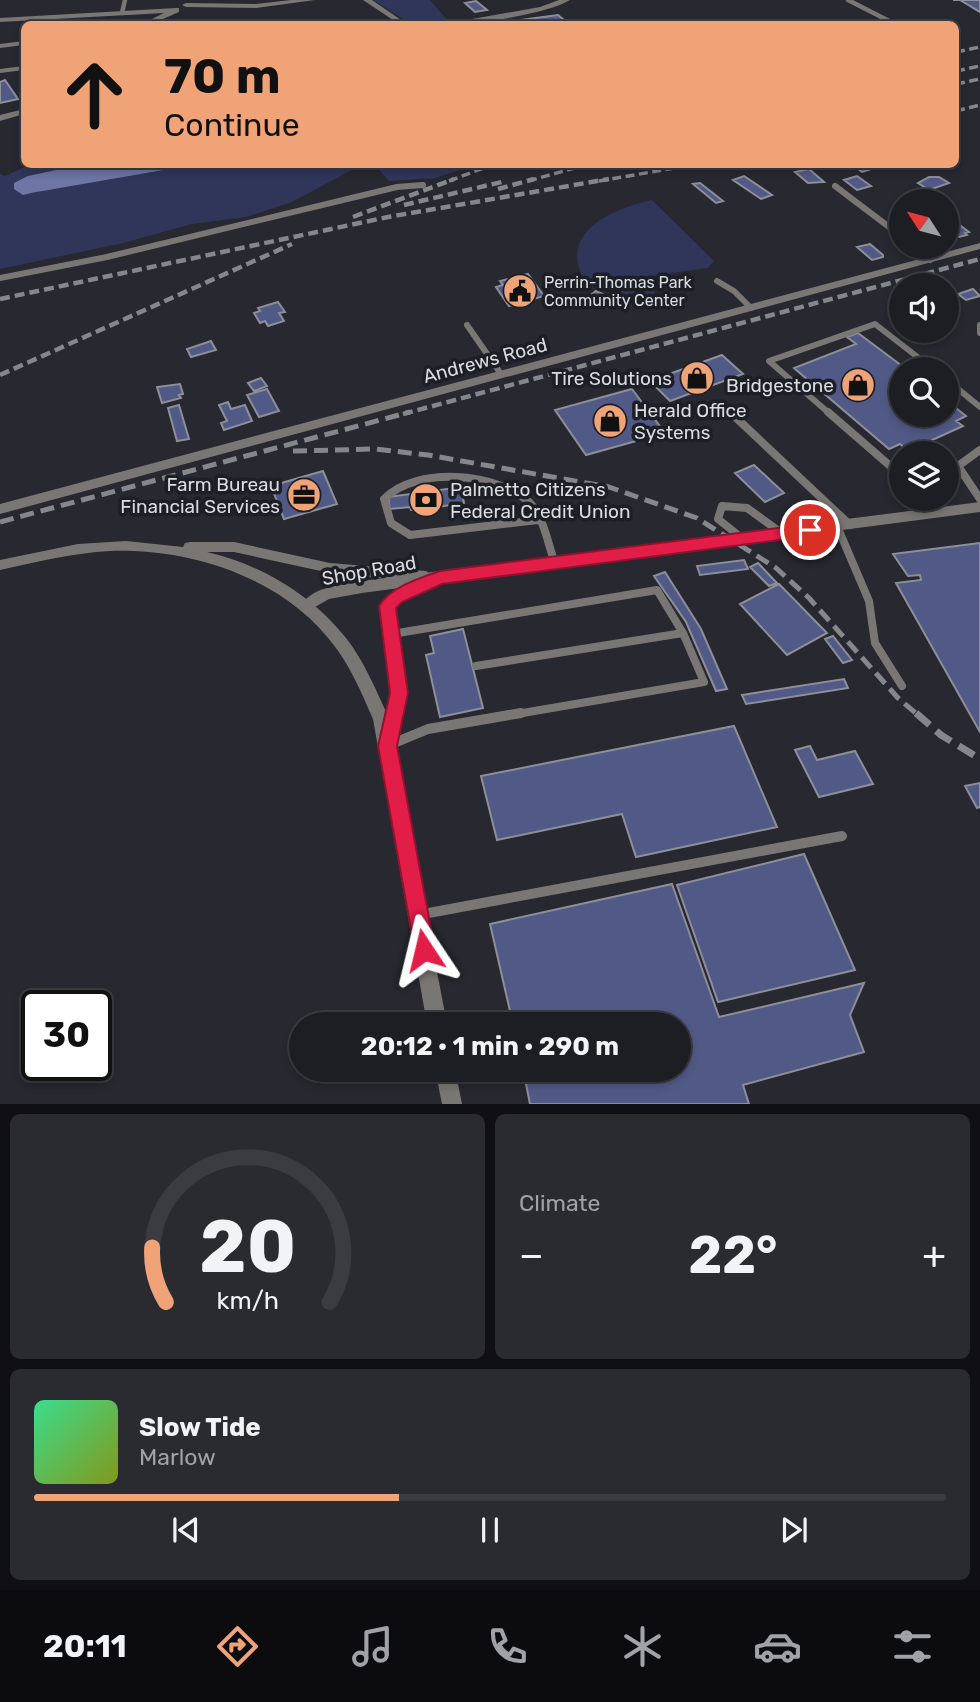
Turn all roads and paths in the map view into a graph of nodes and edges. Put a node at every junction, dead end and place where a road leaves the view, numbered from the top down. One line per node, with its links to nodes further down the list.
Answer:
1 (125, 0): 10 (lane)
2 (195, 0): 8 (street)
3 (311, 0): 7 (street)
4 (367, 0): 13 (street)
5 (566, 0): 14 (street)
6 (848, 0): 15 (lane)
7 (257, 3): 8 (street)
8 (187, 5): 9 (street)
9 (176, 10): 10 (street); 12 (street)
10 (122, 13): 11 (street)
11 (0, 20)
12 (152, 21)
13 (398, 21)
14 (467, 21)
15 (889, 21)
16 (21, 43): 17 (street)
17 (0, 46)
18 (21, 68): 19 (street)
19 (0, 71)
20 (21, 106): 21 (street)
21 (0, 111)
22 (21, 112): 23 (street)
23 (0, 118)
24 (423, 185): 29 (lane)
25 (835, 186): 26 (lane)
26 (889, 227)
27 (976, 249): 28 (street, Andrews Road)
28 (930, 260): 31 (street, Andrews Road)
29 (0, 278)
30 (718, 281): 31 (lane)
31 (751, 307): 36 (street, Andrews Road)
32 (467, 325): 36 (lane)
33 (980, 325): 34 (lane)
34 (980, 333)
35 (918, 357): 41 (lane)
36 (501, 374): 45 (street, Andrews Road)
37 (959, 390): 39 (lane)
38 (724, 406): 47 (lane)
39 (980, 408)
40 (980, 450): 42 (lane)
41 (889, 465)
42 (959, 465)
43 (959, 468): 44 (lane)
44 (978, 507): 47 (street, Shop Road)
45 (0, 509)
46 (538, 520): 46 (lane); 51 (lane)
47 (844, 526): 48 (street, Shop Road); 58 (lane)
48 (783, 534): 49 (street, Shop Road); 49 (lane)
49 (743, 539): 51 (street, Shop Road)
50 (144, 548): 52 (street); 53 (street); 54 (street)
51 (555, 563): 53 (street, Shop Road)
52 (0, 565)
53 (440, 578): 54 (street, Shop Road); 56 (street)
54 (308, 605): 59 (street)
55 (683, 633): 56 (lane); 57 (lane); 59 (lane)
56 (390, 634): 59 (street)
57 (476, 666)
58 (902, 686)
59 (387, 746): 61 (street)
60 (842, 836): 61 (lane)
61 (418, 915): 62 (street)
62 (435, 1012)
63 (448, 1082): 64 (street)
64 (452, 1104)

